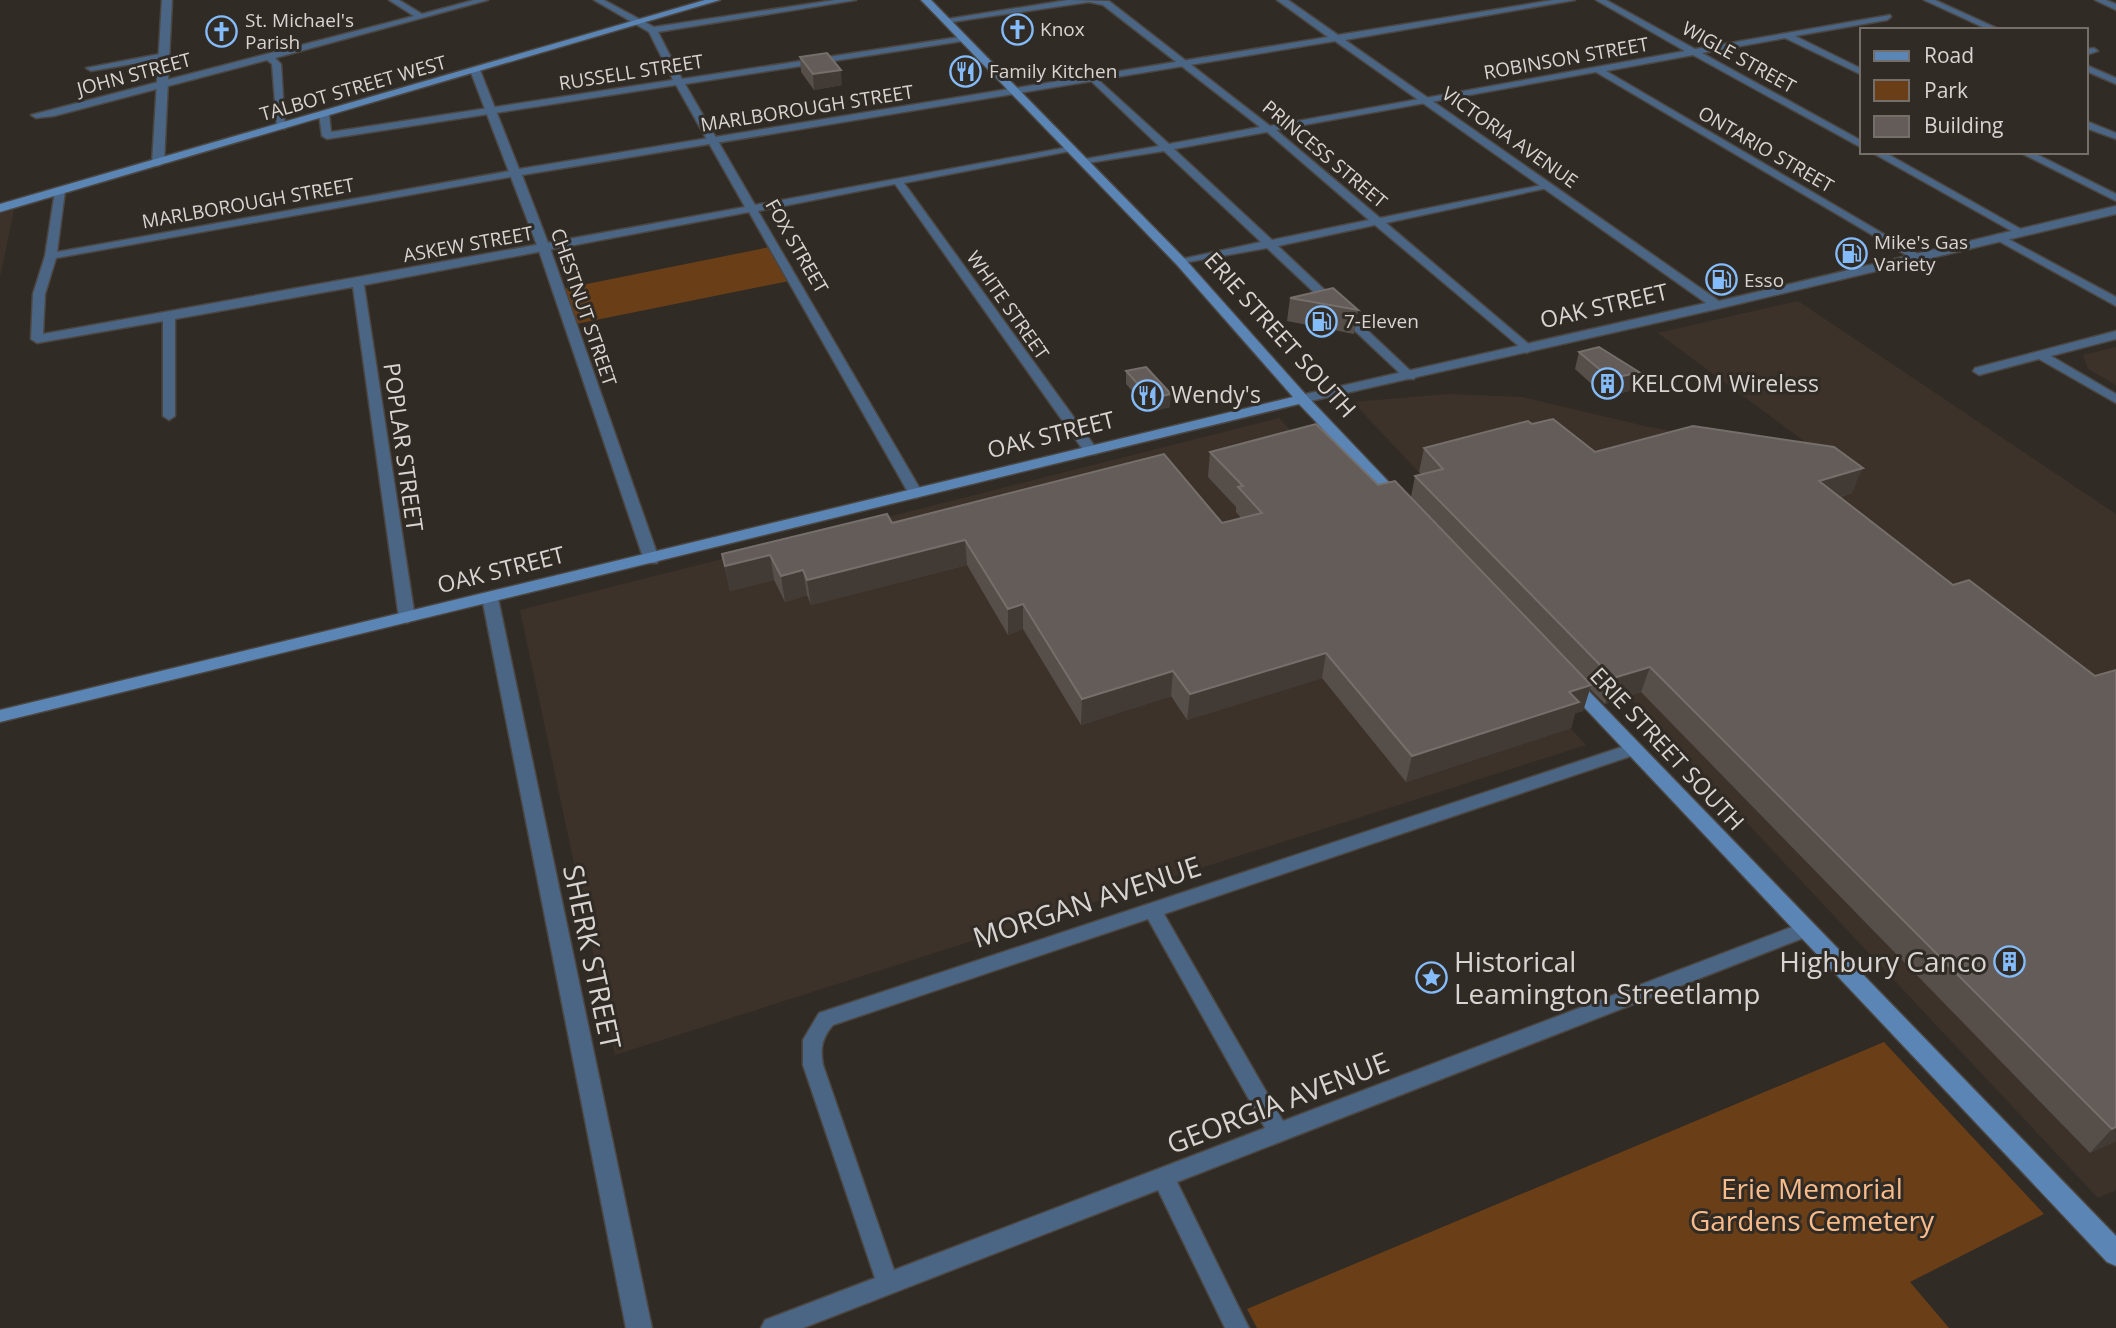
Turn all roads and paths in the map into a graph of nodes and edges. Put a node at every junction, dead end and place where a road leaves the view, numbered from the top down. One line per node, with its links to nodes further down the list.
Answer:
1 (167, 0): 31 (street)
2 (393, 0): 18 (street)
3 (484, 0): 18 (street, JOHN STREET)
4 (598, 0): 21 (street)
5 (715, 0): 21 (main road, TALBOT STREET WEST)
6 (852, 0): 25 (street)
7 (926, 0): 20 (main road, ERIE STREET SOUTH)
8 (1086, 0): 20 (street)
9 (1092, 0): 16 (street, PRINCESS STREET)
10 (1125, 0): 16 (street)
11 (1282, 0): 28 (street, VICTORIA AVENUE)
12 (1570, 0): 28 (street, MARLBOROUGH STREET)
13 (1600, 0): 29 (street, WIGLE STREET)
14 (2099, 0): 17 (street)
15 (1934, 1): 24 (street)
16 (1106, 3): 32 (street, PRINCESS STREET)
17 (2116, 6)
18 (421, 16): 30 (street, JOHN STREET)
19 (1887, 18): 22 (street, ROBINSON STREET)
20 (945, 20): 27 (main road, ERIE STREET SOUTH)
21 (639, 22): 25 (street); 35 (main road, TALBOT STREET WEST)
22 (1866, 22): 23 (street); 26 (street, ROBINSON STREET)
23 (1880, 28)
24 (1993, 28)
25 (653, 30): 40 (street, FOX STREET)
26 (1788, 36): 29 (street, ROBINSON STREET); 37 (street)
27 (963, 38): 40 (street, RUSSELL STREET); 42 (main road, ERIE STREET SOUTH)
28 (1337, 39): 32 (street, MARLBOROUGH STREET); 43 (street, VICTORIA AVENUE)
29 (1694, 53): 36 (street, ROBINSON STREET); 52 (street, WIGLE STREET)
30 (269, 56): 41 (street, JOHN STREET); 48 (street)
31 (165, 57): 33 (street); 41 (street)
32 (1183, 63): 38 (street, MARLBOROUGH STREET); 49 (street, PRINCESS STREET)
33 (91, 68)
34 (2088, 69): 39 (street)
35 (475, 70): 44 (street, CHESTNUT STREET); 45 (main road, TALBOT STREET WEST)
36 (1598, 70): 43 (street, ROBINSON STREET); 73 (street, ONTARIO STREET)
37 (1860, 71)
38 (1093, 78): 42 (street, MARLBOROUGH STREET); 54 (street)
39 (2116, 81)
40 (679, 82): 44 (street, RUSSELL STREET); 51 (street, FOX STREET)
41 (163, 85): 46 (street, JOHN STREET); 58 (street)
42 (1016, 92): 51 (street, MARLBOROUGH STREET); 53 (main road, ERIE STREET SOUTH)
43 (1427, 102): 49 (street, ROBINSON STREET); 61 (street, VICTORIA AVENUE)
44 (492, 111): 45 (street, RUSSELL STREET); 59 (street, CHESTNUT STREET)
45 (324, 114): 48 (main road, TALBOT STREET WEST)
46 (36, 115)
47 (2088, 125): 50 (street)
48 (282, 127): 58 (main road, TALBOT STREET WEST)
49 (1270, 130): 54 (street, ROBINSON STREET); 67 (street, PRINCESS STREET)
50 (2116, 135)
51 (714, 141): 59 (street, MARLBOROUGH STREET); 64 (street, FOX STREET)
52 (1860, 144)
53 (1070, 148): 57 (main road, ERIE STREET SOUTH); 60 (street, ASKEW STREET)
54 (1167, 148): 57 (street, ROBINSON STREET); 70 (street)
55 (1880, 154): 68 (street)
56 (2028, 154): 63 (street)
57 (1085, 162): 74 (main road, ERIE STREET SOUTH)
58 (158, 163): 62 (main road, TALBOT STREET WEST)
59 (515, 173): 71 (street, CHESTNUT STREET); 72 (street, MARLBOROUGH STREET)
60 (897, 180): 64 (street, ASKEW STREET); 87 (street, WHITE STREET)
61 (1546, 187): 67 (street); 77 (street, VICTORIA AVENUE)
62 (60, 191): 65 (main road, TALBOT STREET WEST); 72 (street)
63 (2116, 198)
64 (752, 206): 71 (street, ASKEW STREET); 88 (street, FOX STREET)
65 (0, 208)
66 (2116, 210): 68 (street, OAK STREET)
67 (1378, 220): 70 (street); 80 (street, PRINCESS STREET)
68 (2021, 232): 69 (street, OAK STREET)
69 (1999, 237): 73 (street, OAK STREET); 76 (street)
70 (1272, 244): 74 (street); 83 (street)
71 (544, 248): 75 (street, ASKEW STREET); 90 (street, CHESTNUT STREET)
72 (51, 256): 78 (street, ASKEW STREET)
73 (1917, 257): 77 (street, OAK STREET)
74 (1181, 262): 84 (main road, ERIE STREET SOUTH)
75 (358, 282): 78 (street, ASKEW STREET); 92 (street, POPLAR STREET)
76 (2116, 302)
77 (1717, 305): 80 (street, OAK STREET)
78 (169, 317): 86 (street)
79 (2116, 335): 81 (street)
80 (1527, 349): 83 (street, OAK STREET)
81 (2043, 356): 82 (street); 85 (street)
82 (1979, 371)
83 (1410, 376): 84 (street, OAK STREET)
84 (1302, 399): 87 (main road, OAK STREET); 89 (main road, ERIE STREET SOUTH)
85 (2116, 399)
86 (169, 416)
87 (1091, 451): 88 (main road, OAK STREET)
88 (916, 494): 90 (main road, OAK STREET)
89 (1416, 519)
90 (652, 559): 91 (main road, OAK STREET)
91 (490, 598): 92 (main road, OAK STREET); 102 (street, SHERK STREET)
92 (407, 618): 94 (main road, OAK STREET)
93 (1558, 669): 95 (main road, ERIE STREET SOUTH)
94 (0, 716)
95 (1634, 749): 96 (street, MORGAN AVENUE); 97 (main road, ERIE STREET SOUTH)
96 (1152, 910): 98 (street); 101 (street, MORGAN AVENUE)
97 (1804, 930): 98 (street, GEORGIA AVENUE); 100 (main road, ERIE STREET SOUTH)
98 (1279, 1133): 99 (street, GEORGIA AVENUE)
99 (1163, 1177): 101 (street, GEORGIA AVENUE); 104 (street)
100 (2116, 1254)
101 (888, 1284): 103 (street, GEORGIA AVENUE)
102 (639, 1328)
103 (773, 1328)
104 (1237, 1328)

